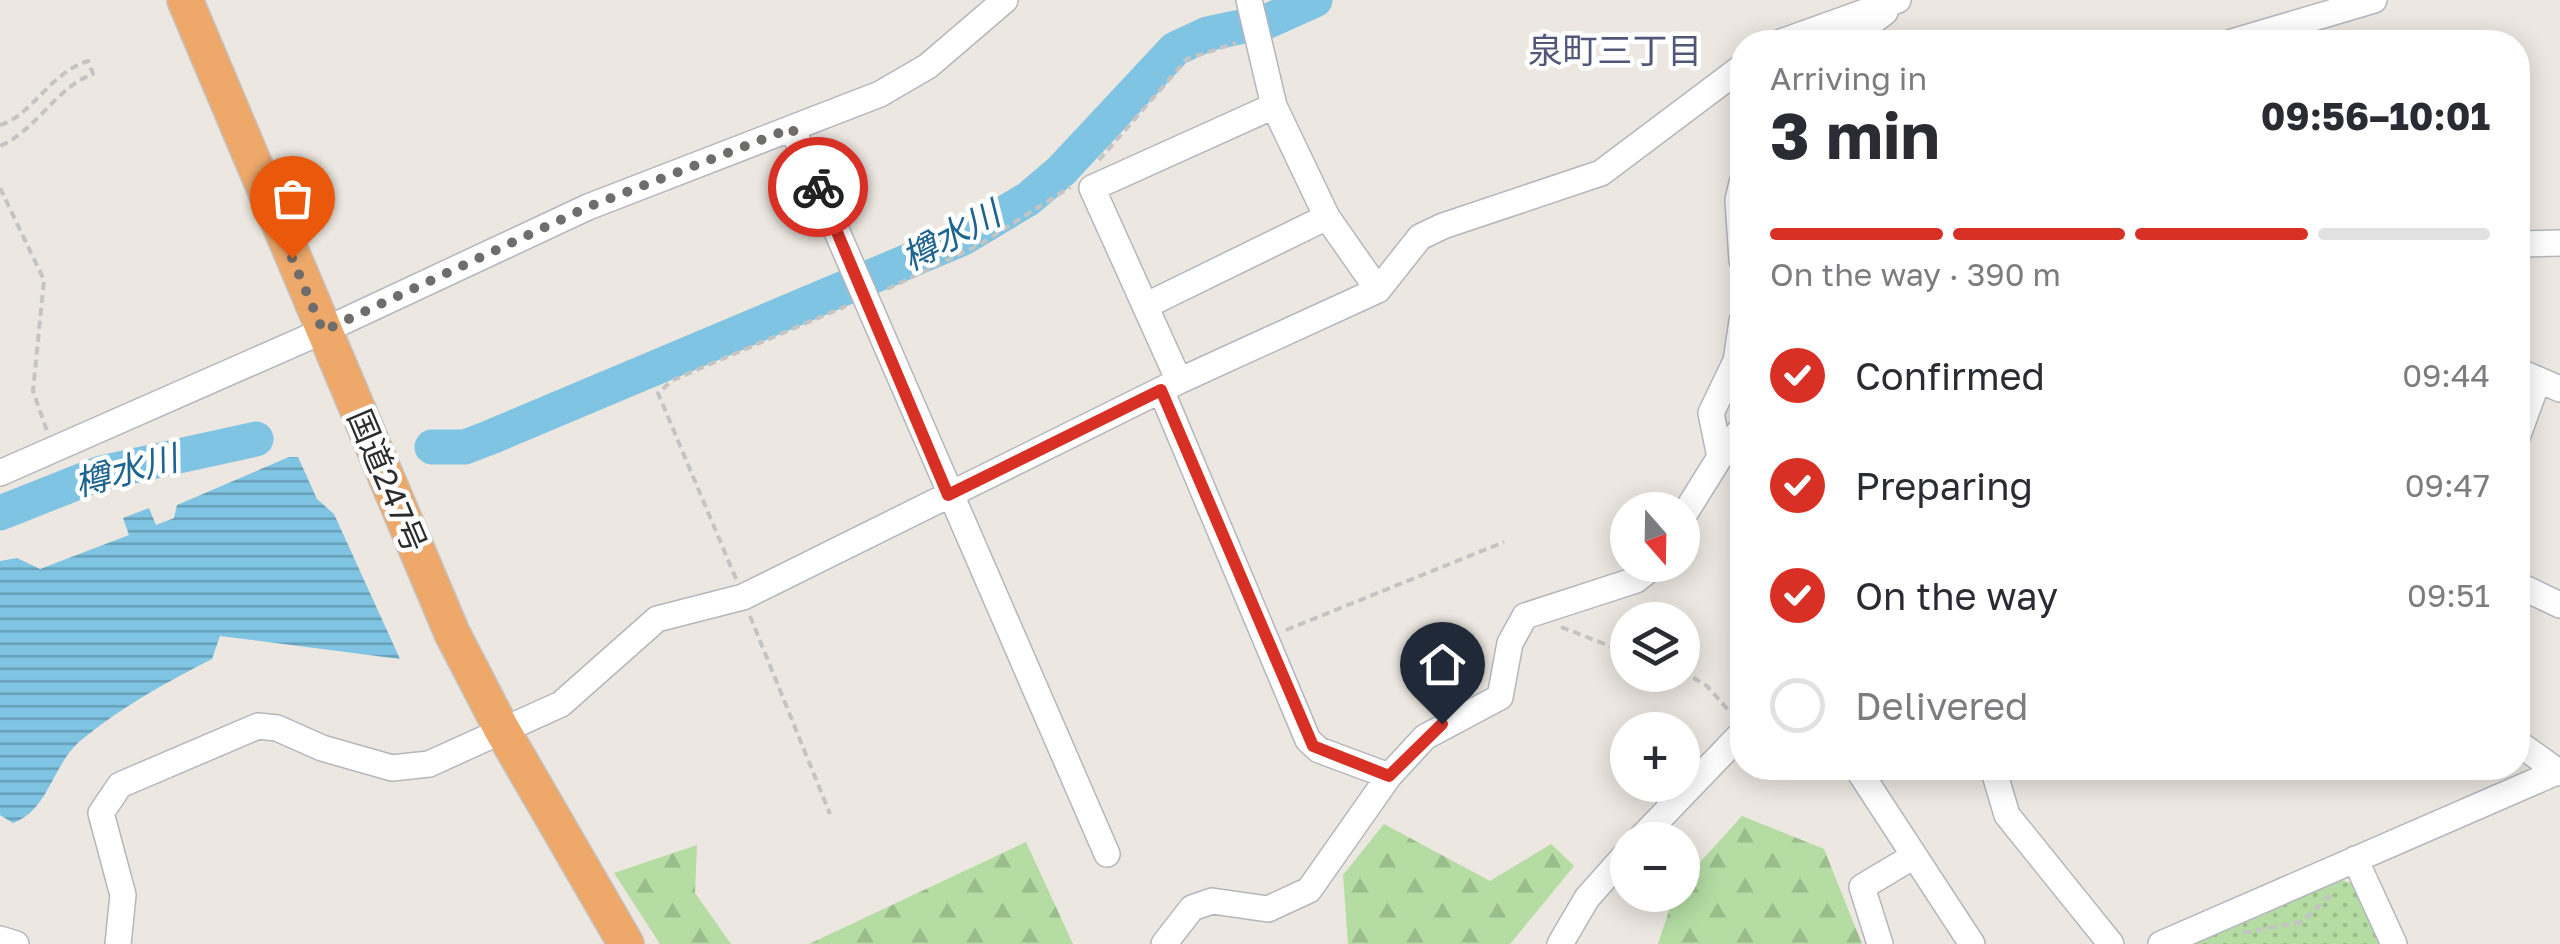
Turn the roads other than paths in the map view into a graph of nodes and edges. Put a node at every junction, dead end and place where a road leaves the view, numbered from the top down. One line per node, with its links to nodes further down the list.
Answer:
1 (185, 0): 17 (highway, 国道247号)
2 (1006, 0): 11 (street)
3 (1899, 0): 6 (street); 7 (street)
4 (2374, 0): 8 (street)
5 (1254, 16): 10 (street)
6 (1815, 30)
7 (1860, 30)
8 (2273, 30)
9 (1730, 77): 15 (street)
10 (1274, 106): 12 (street); 16 (street)
11 (792, 128): 17 (street); 24 (street)
12 (1327, 217): 15 (street); 16 (street)
13 (2560, 243): 14 (street)
14 (2530, 244)
15 (1378, 290): 19 (street)
16 (1145, 306): 19 (street)
17 (323, 331): 22 (street); 28 (highway, 国道247号)
18 (1730, 374): 21 (street)
19 (1170, 386): 24 (street); 32 (street)
20 (1730, 443): 21 (street)
21 (1720, 456): 23 (street)
22 (0, 473)
23 (1698, 492)
24 (948, 495): 28 (street); 36 (street)
25 (1629, 582): 32 (street)
26 (2530, 589): 27 (street)
27 (2558, 599)
28 (500, 728): 42 (street); 43 (highway, 国道247号)
29 (1730, 743): 35 (street)
30 (2530, 751): 31 (street)
31 (2560, 772): 38 (street)
32 (1389, 776): 44 (street)
33 (1866, 780): 37 (street)
34 (1997, 780): 48 (street)
35 (1656, 822)
36 (1107, 854)
37 (1914, 856): 46 (street); 47 (street)
38 (2355, 859): 49 (street); 50 (street)
39 (1610, 873): 45 (street)
40 (0, 939): 41 (street)
41 (16, 944)
42 (118, 944)
43 (626, 944)
44 (1164, 944)
45 (1560, 944)
46 (1880, 944)
47 (1972, 944)
48 (2111, 944)
49 (2161, 944)
50 (2394, 944)

